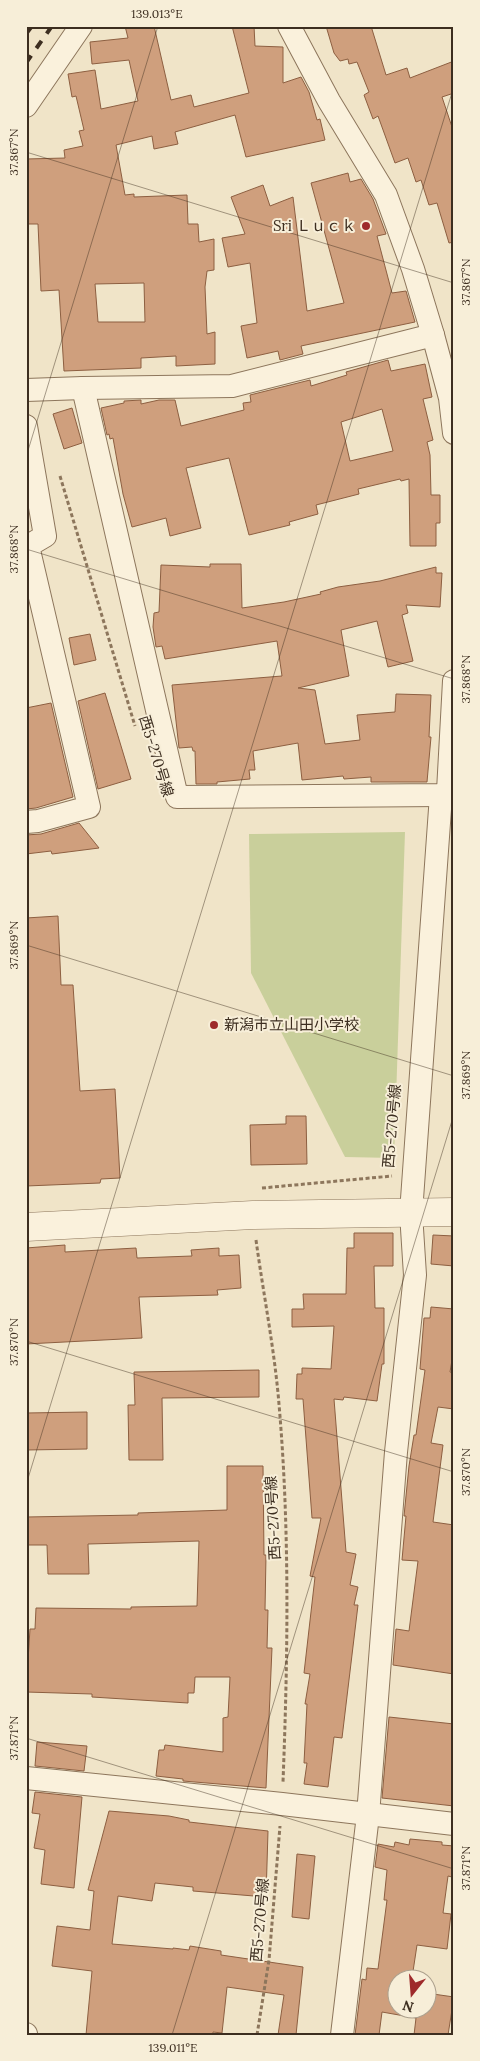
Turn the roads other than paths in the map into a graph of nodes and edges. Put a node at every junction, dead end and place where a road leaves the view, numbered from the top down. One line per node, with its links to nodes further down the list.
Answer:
1 (81, 26): 3 (street)
2 (289, 26): 4 (street)
3 (26, 106)
4 (433, 335): 5 (street); 8 (street)
5 (83, 388): 6 (street); 10 (street)
6 (26, 390)
7 (26, 426): 11 (street)
8 (454, 433)
9 (454, 681): 10 (street)
10 (447, 792): 13 (street)
11 (26, 822)
12 (454, 1212): 13 (street)
13 (412, 1213): 14 (street); 16 (street)
14 (26, 1227)
15 (26, 1778): 16 (street)
16 (368, 1815): 17 (street); 18 (street)
17 (454, 1824)
18 (342, 2035)

